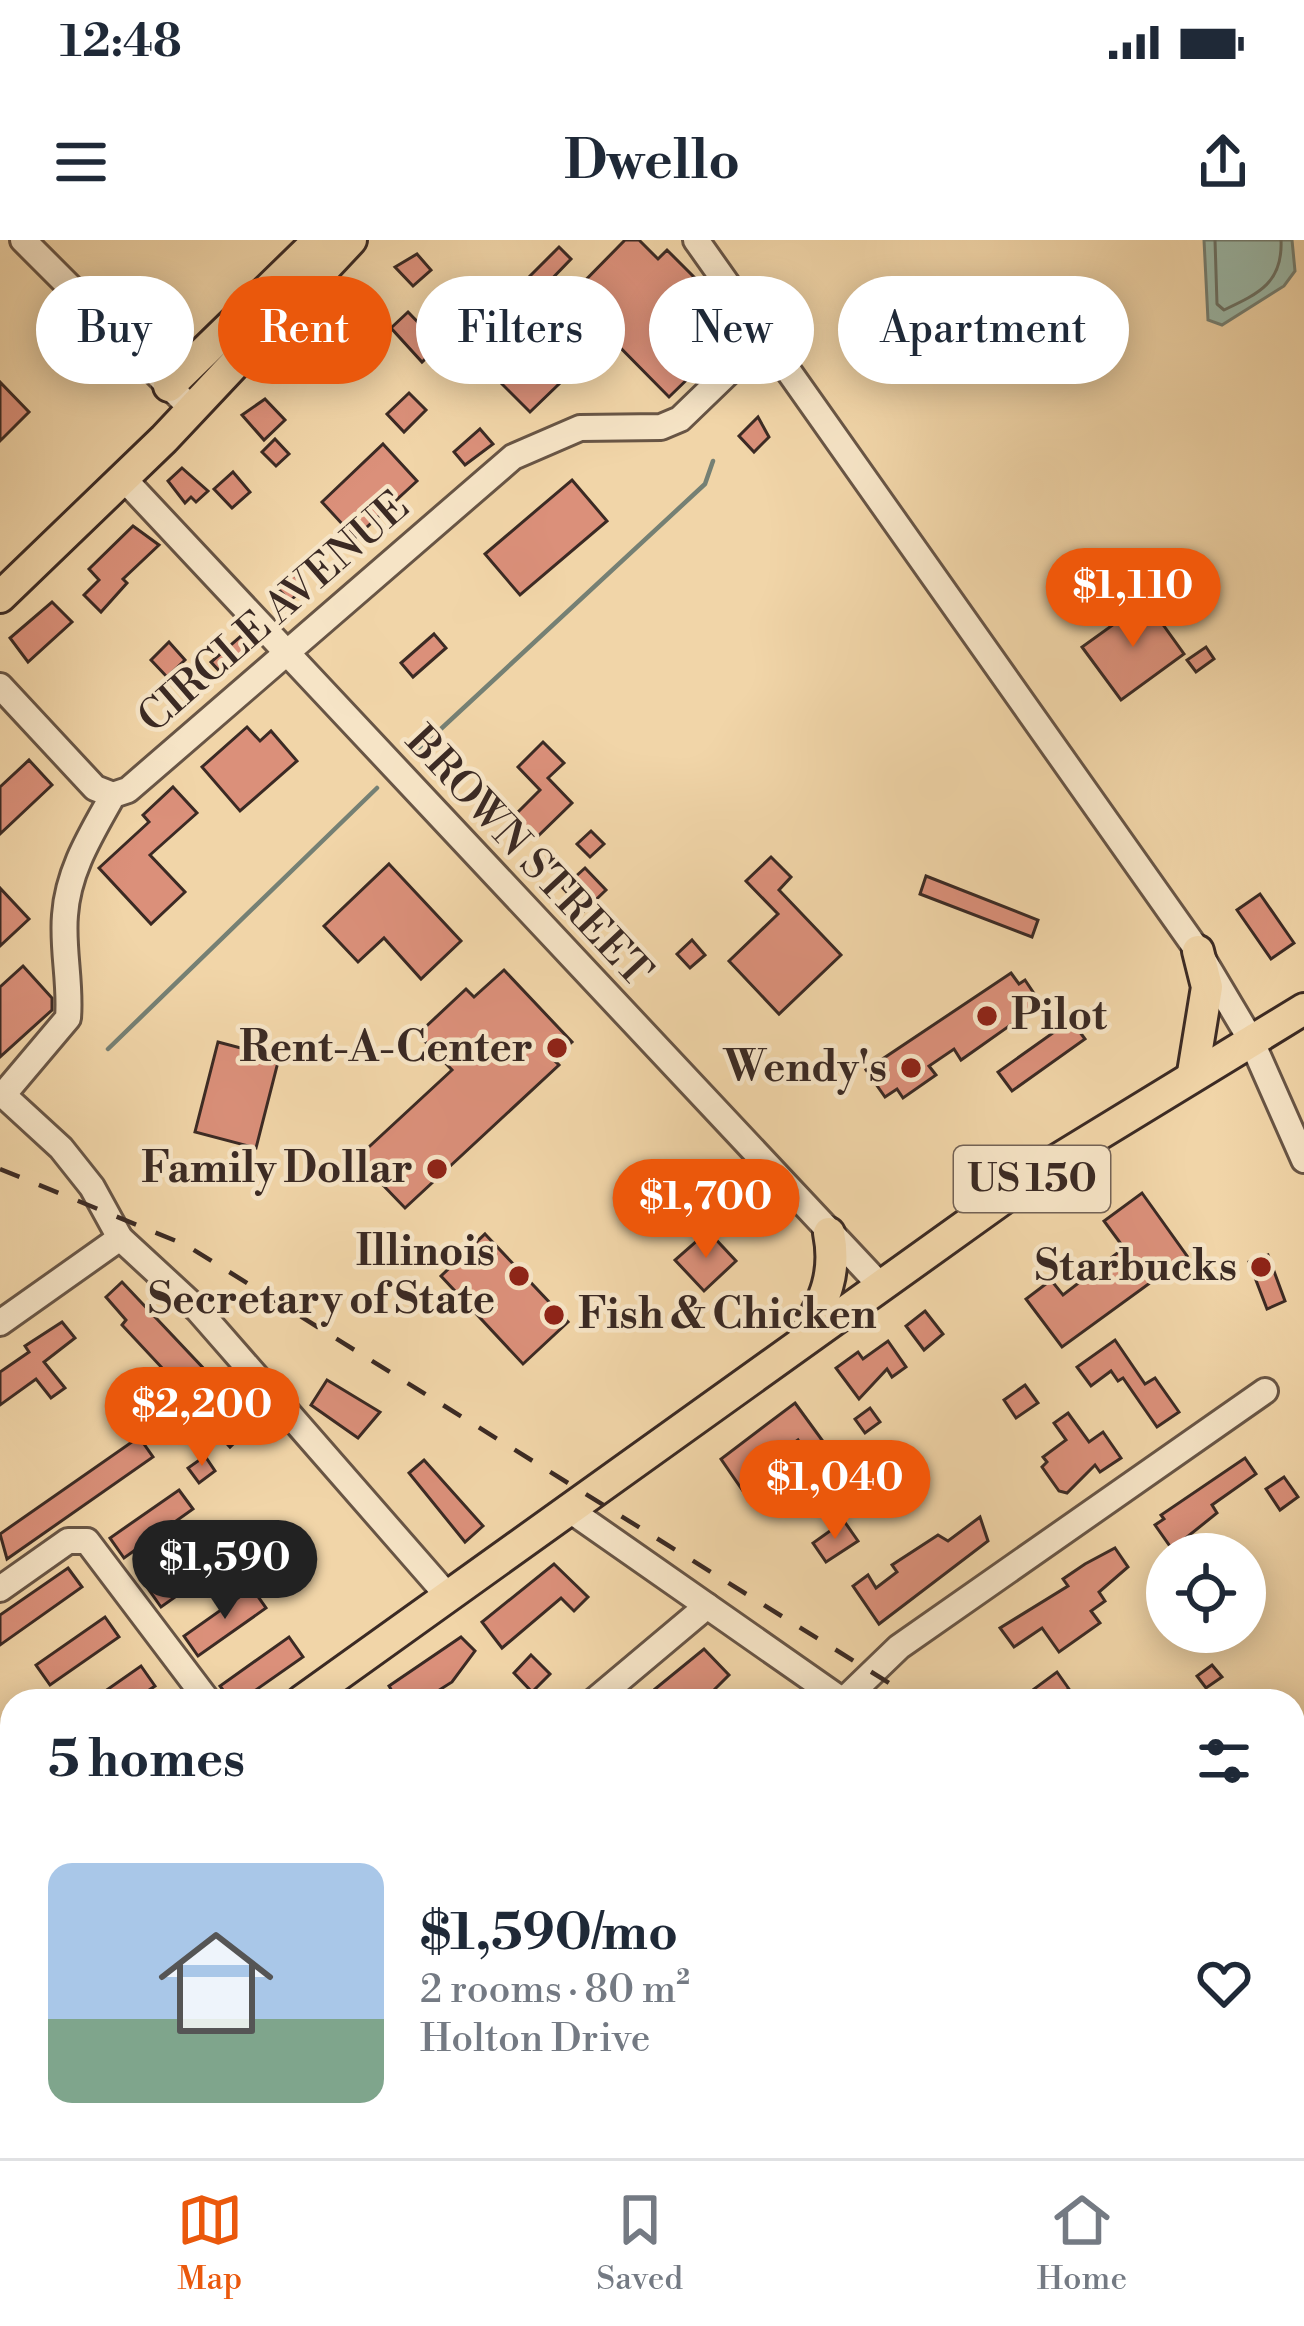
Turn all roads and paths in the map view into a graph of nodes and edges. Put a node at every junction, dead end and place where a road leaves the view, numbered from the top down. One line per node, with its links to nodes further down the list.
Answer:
1 (23, 240): 8 (street)
2 (319, 240): 8 (main road)
3 (351, 240): 9 (main road)
4 (696, 240): 5 (street)
5 (722, 276)
6 (716, 384): 12 (street, CIRCLE AVENUE)
7 (798, 384): 15 (street)
8 (169, 386): 9 (street)
9 (191, 409): 10 (main road)
10 (124, 479): 11 (main road); 12 (street, BROWN STREET)
11 (0, 597)
12 (289, 654): 14 (street, CIRCLE AVENUE); 21 (street, BROWN STREET)
13 (0, 686): 14 (street)
14 (113, 795): 19 (street, CIRCLE AVENUE)
15 (1198, 951): 17 (street); 18 (main road)
16 (1304, 1009): 17 (main road, US 150)
17 (1251, 1040): 18 (main road, US 150); 20 (street)
18 (1193, 1073): 23 (main road, US 150)
19 (2, 1094): 22 (street)
20 (1304, 1160)
21 (829, 1233): 23 (street, BROWN STREET); 25 (main road)
22 (120, 1238): 24 (street); 29 (street)
23 (880, 1285): 25 (main road, US 150)
24 (0, 1323)
25 (801, 1341): 27 (main road, US 150)
26 (1265, 1390): 35 (street)
27 (567, 1508): 29 (main road, US 150); 30 (street)
28 (0, 1589): 31 (street)
29 (447, 1595): 32 (main road, US 150)
30 (707, 1606): 33 (street); 34 (street)
31 (199, 1689)
32 (318, 1689)
33 (608, 1689)
34 (826, 1689)
35 (856, 1689)

